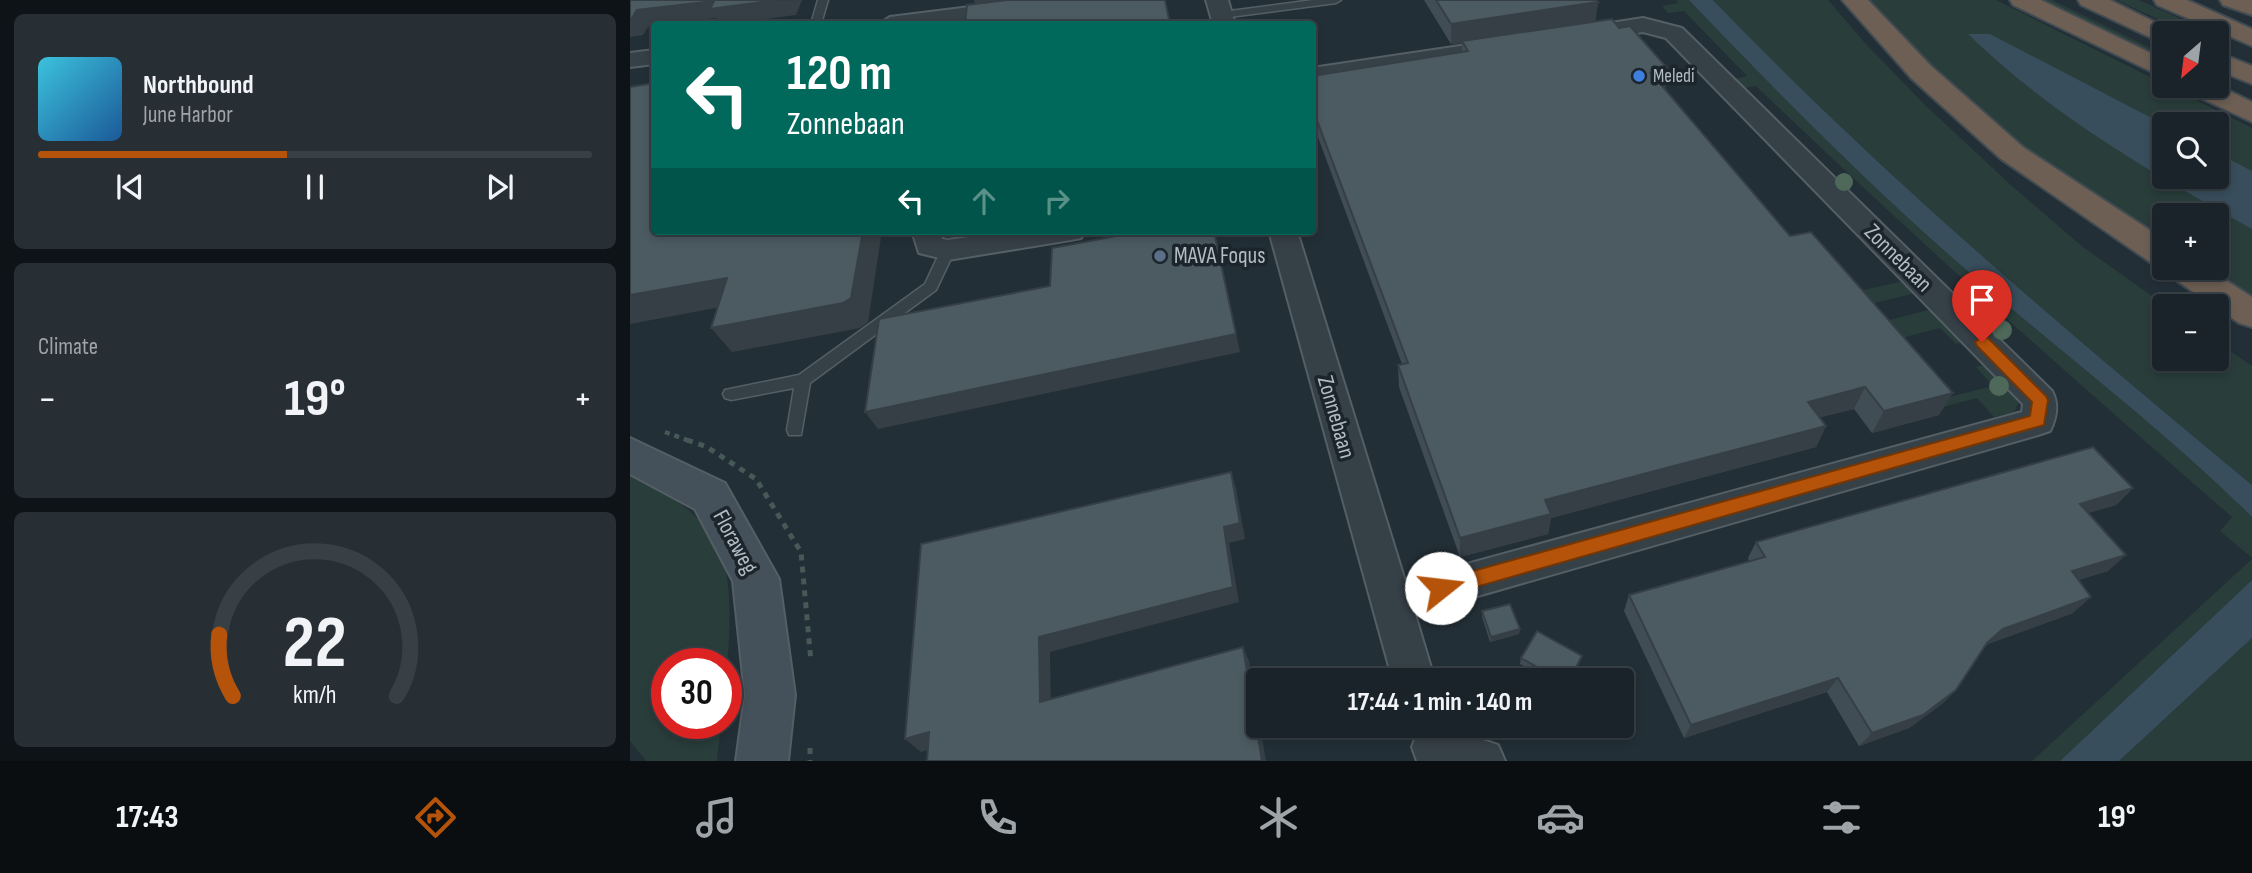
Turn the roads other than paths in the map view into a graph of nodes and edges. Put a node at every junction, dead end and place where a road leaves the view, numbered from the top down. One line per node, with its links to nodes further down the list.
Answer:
1 (823, 0): 12 (lane)
2 (1075, 0): 11 (street)
3 (1336, 0): 9 (lane)
4 (1854, 0): 28 (highway)
5 (2022, 0): 19 (highway)
6 (2090, 0): 13 (highway)
7 (2166, 0): 15 (highway)
8 (2232, 0): 10 (highway)
9 (1220, 8)
10 (2252, 9)
11 (948, 20)
12 (817, 21)
13 (2152, 29)
14 (1560, 38): 36 (street, Zonnebaan)
15 (2252, 38)
16 (1519, 44): 21 (street)
17 (651, 57): 18 (street)
18 (630, 60)
19 (2152, 64)
20 (2230, 66): 22 (highway)
21 (1316, 74)
22 (2252, 76)
23 (2221, 98): 24 (highway)
24 (2252, 113)
25 (927, 235): 29 (street)
26 (1045, 235): 29 (street)
27 (1284, 235): 36 (street, Zonnebaan)
28 (2152, 247)
29 (948, 250): 32 (lane)
30 (2200, 280): 31 (highway)
31 (2252, 314)
32 (803, 380): 33 (lane); 34 (lane)
33 (731, 394)
34 (795, 429)
35 (630, 455): 39 (main road, Floraweg)
36 (1390, 603): 37 (street, Zonnebaan)
37 (1410, 668)
38 (1433, 745): 40 (street)
39 (762, 761)
40 (1482, 761)

